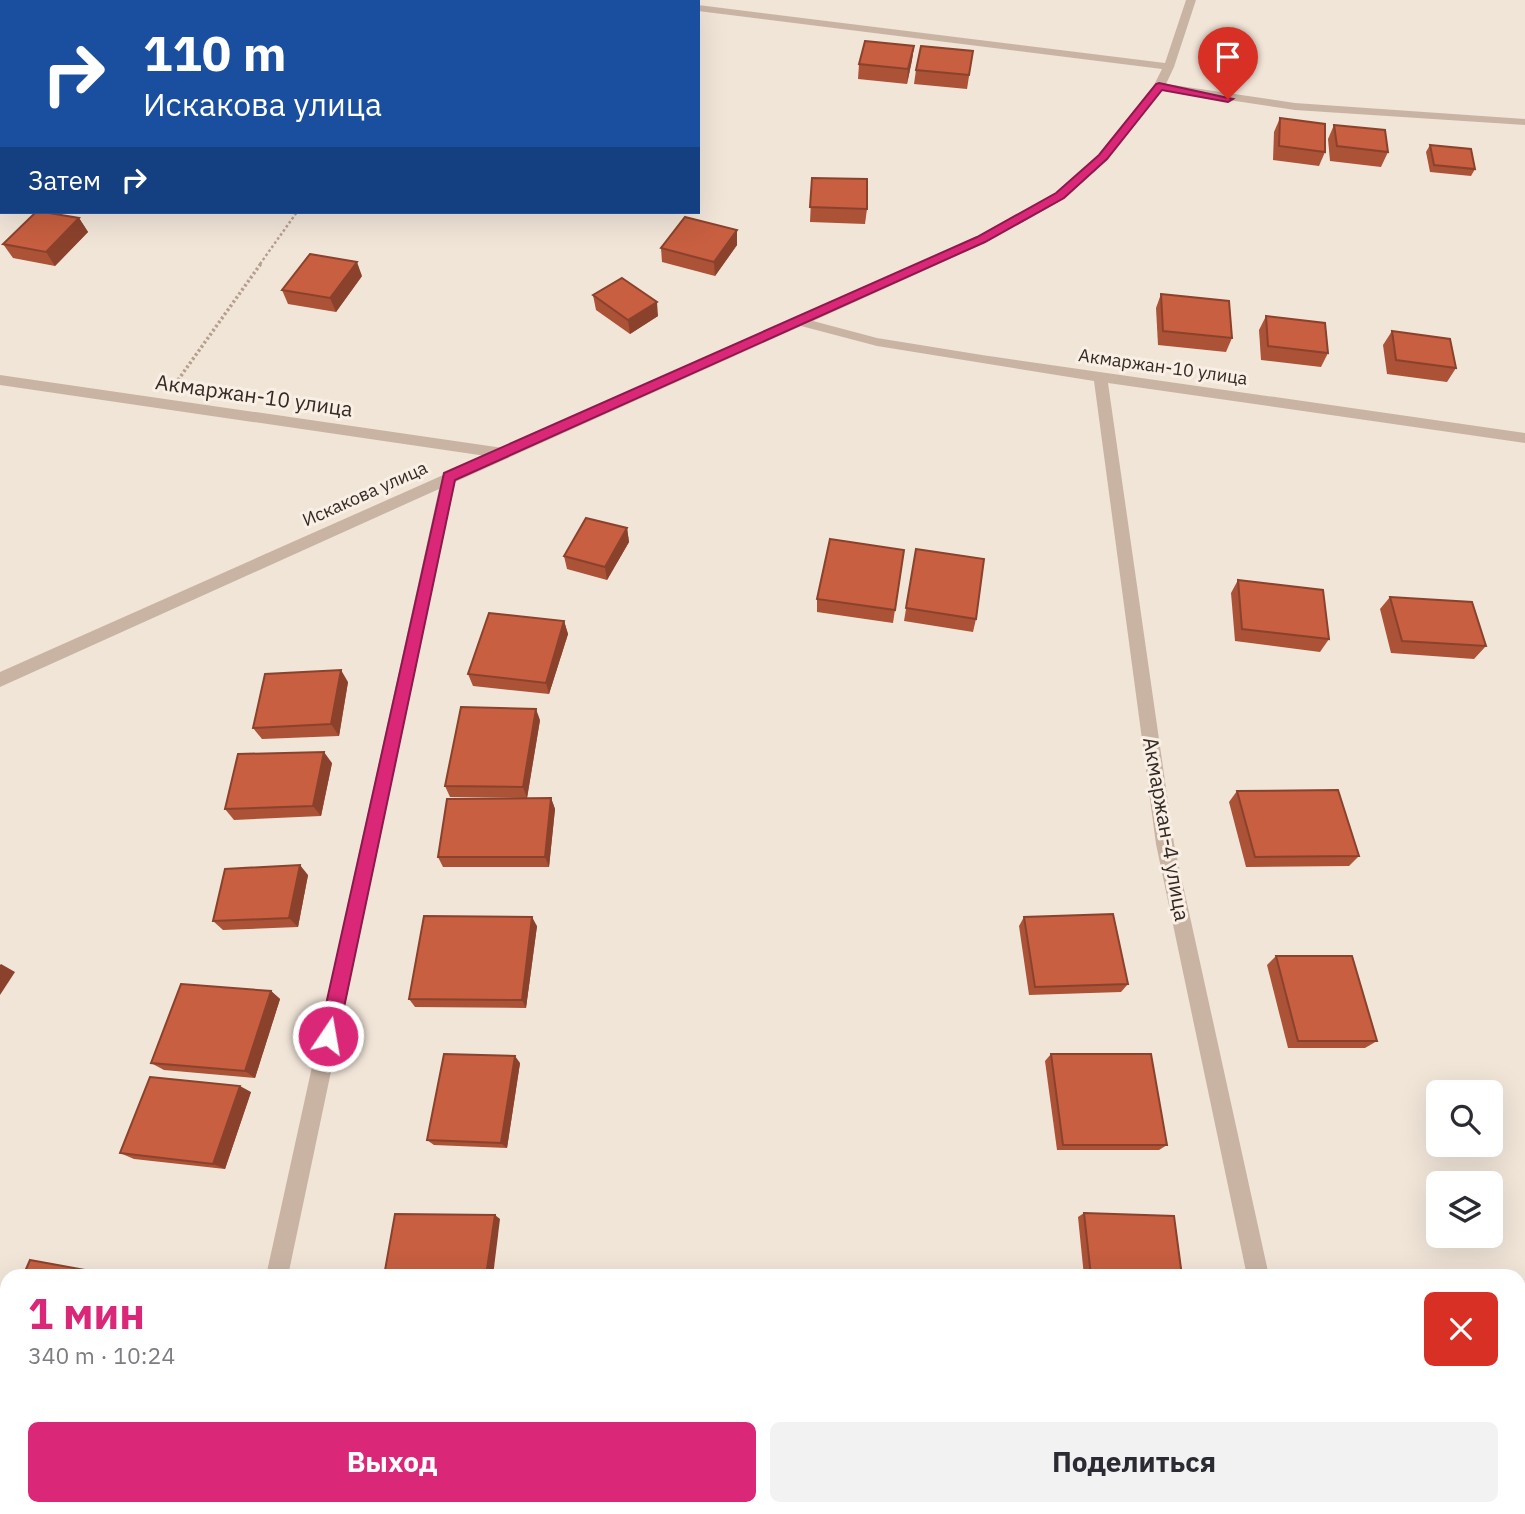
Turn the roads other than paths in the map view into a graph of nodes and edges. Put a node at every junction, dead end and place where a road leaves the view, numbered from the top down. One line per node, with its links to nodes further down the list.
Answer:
1 (1191, 0): 3 (street, Искакова улица)
2 (700, 8): 3 (street)
3 (1169, 67): 4 (street, Искакова улица)
4 (1159, 86): 5 (street); 6 (street, Искакова улица)
5 (1525, 122)
6 (798, 321): 7 (street, Акмаржан-10 улица); 10 (street, Искакова улица)
7 (1100, 377): 9 (street, Акмаржан-10 улица); 14 (street, Акмаржан-4 улица)
8 (0, 380): 10 (street, Акмаржан-10 улица)
9 (1525, 438)
10 (502, 453): 11 (street, Искакова улица)
11 (449, 477): 12 (street, Искакова улица); 13 (street)
12 (0, 680)
13 (279, 1269)
14 (1256, 1269)

